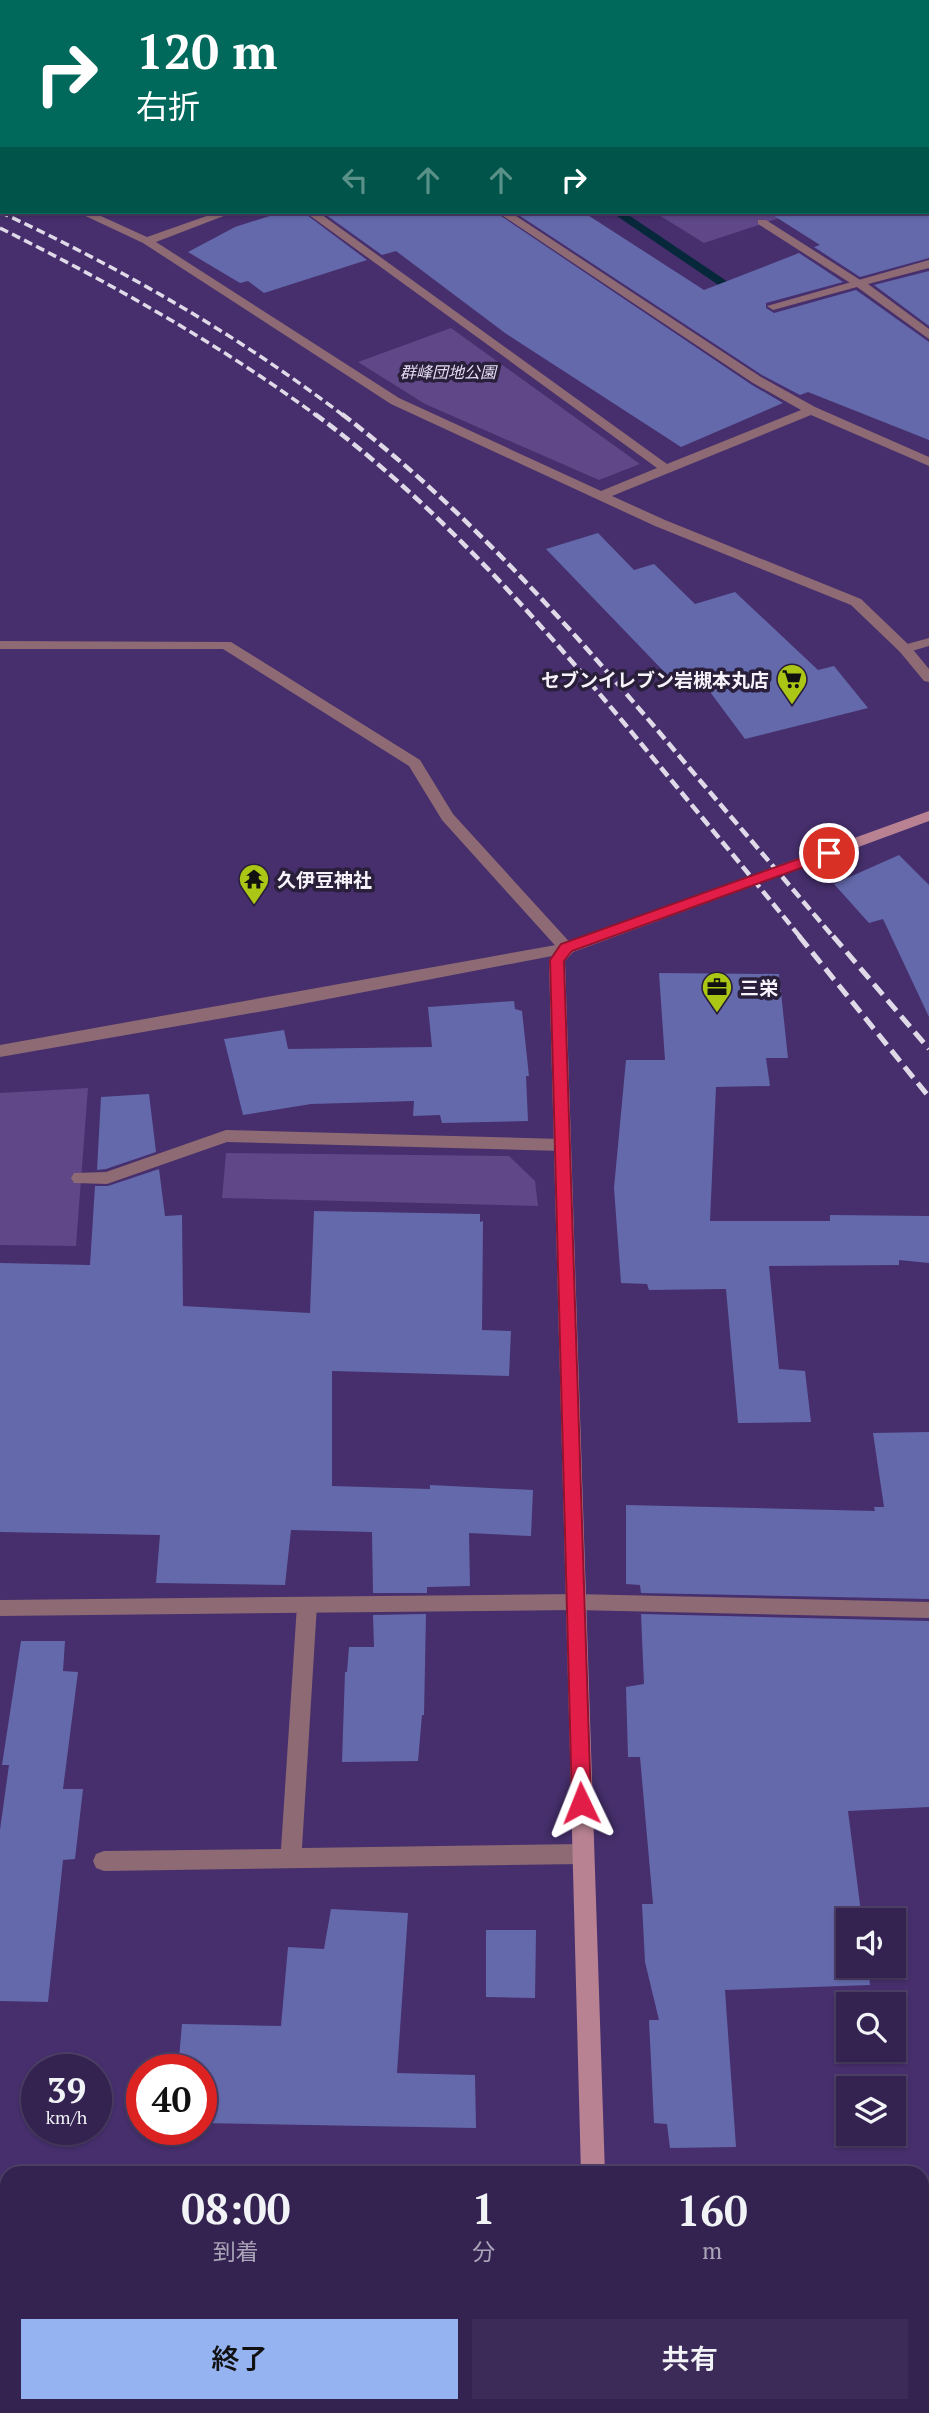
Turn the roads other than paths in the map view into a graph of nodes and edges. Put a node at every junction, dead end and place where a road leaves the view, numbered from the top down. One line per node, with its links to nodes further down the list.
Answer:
1 (87, 214): 6 (street)
2 (222, 214): 6 (street)
3 (314, 214): 13 (street)
4 (506, 214): 11 (street)
5 (762, 222): 8 (street)
6 (147, 241): 14 (street)
7 (929, 264): 8 (street)
8 (859, 283): 9 (street); 10 (street)
9 (773, 306)
10 (929, 335)
11 (811, 410): 12 (street); 13 (street)
12 (929, 462)
13 (666, 469): 14 (street)
14 (602, 495): 17 (street)
15 (929, 642): 17 (street)
16 (0, 645): 20 (street)
17 (905, 649): 18 (street)
18 (929, 678)
19 (929, 816): 20 (street)
20 (566, 948): 21 (street); 22 (street)
21 (0, 1051)
22 (562, 1145): 23 (street); 24 (street)
23 (80, 1178)
24 (575, 1602): 25 (street); 27 (street); 28 (street)
25 (307, 1605): 26 (street); 29 (street)
26 (0, 1608)
27 (929, 1610)
28 (583, 1854): 29 (street); 31 (street)
29 (291, 1858): 30 (street)
30 (104, 1861)
31 (593, 2166)

